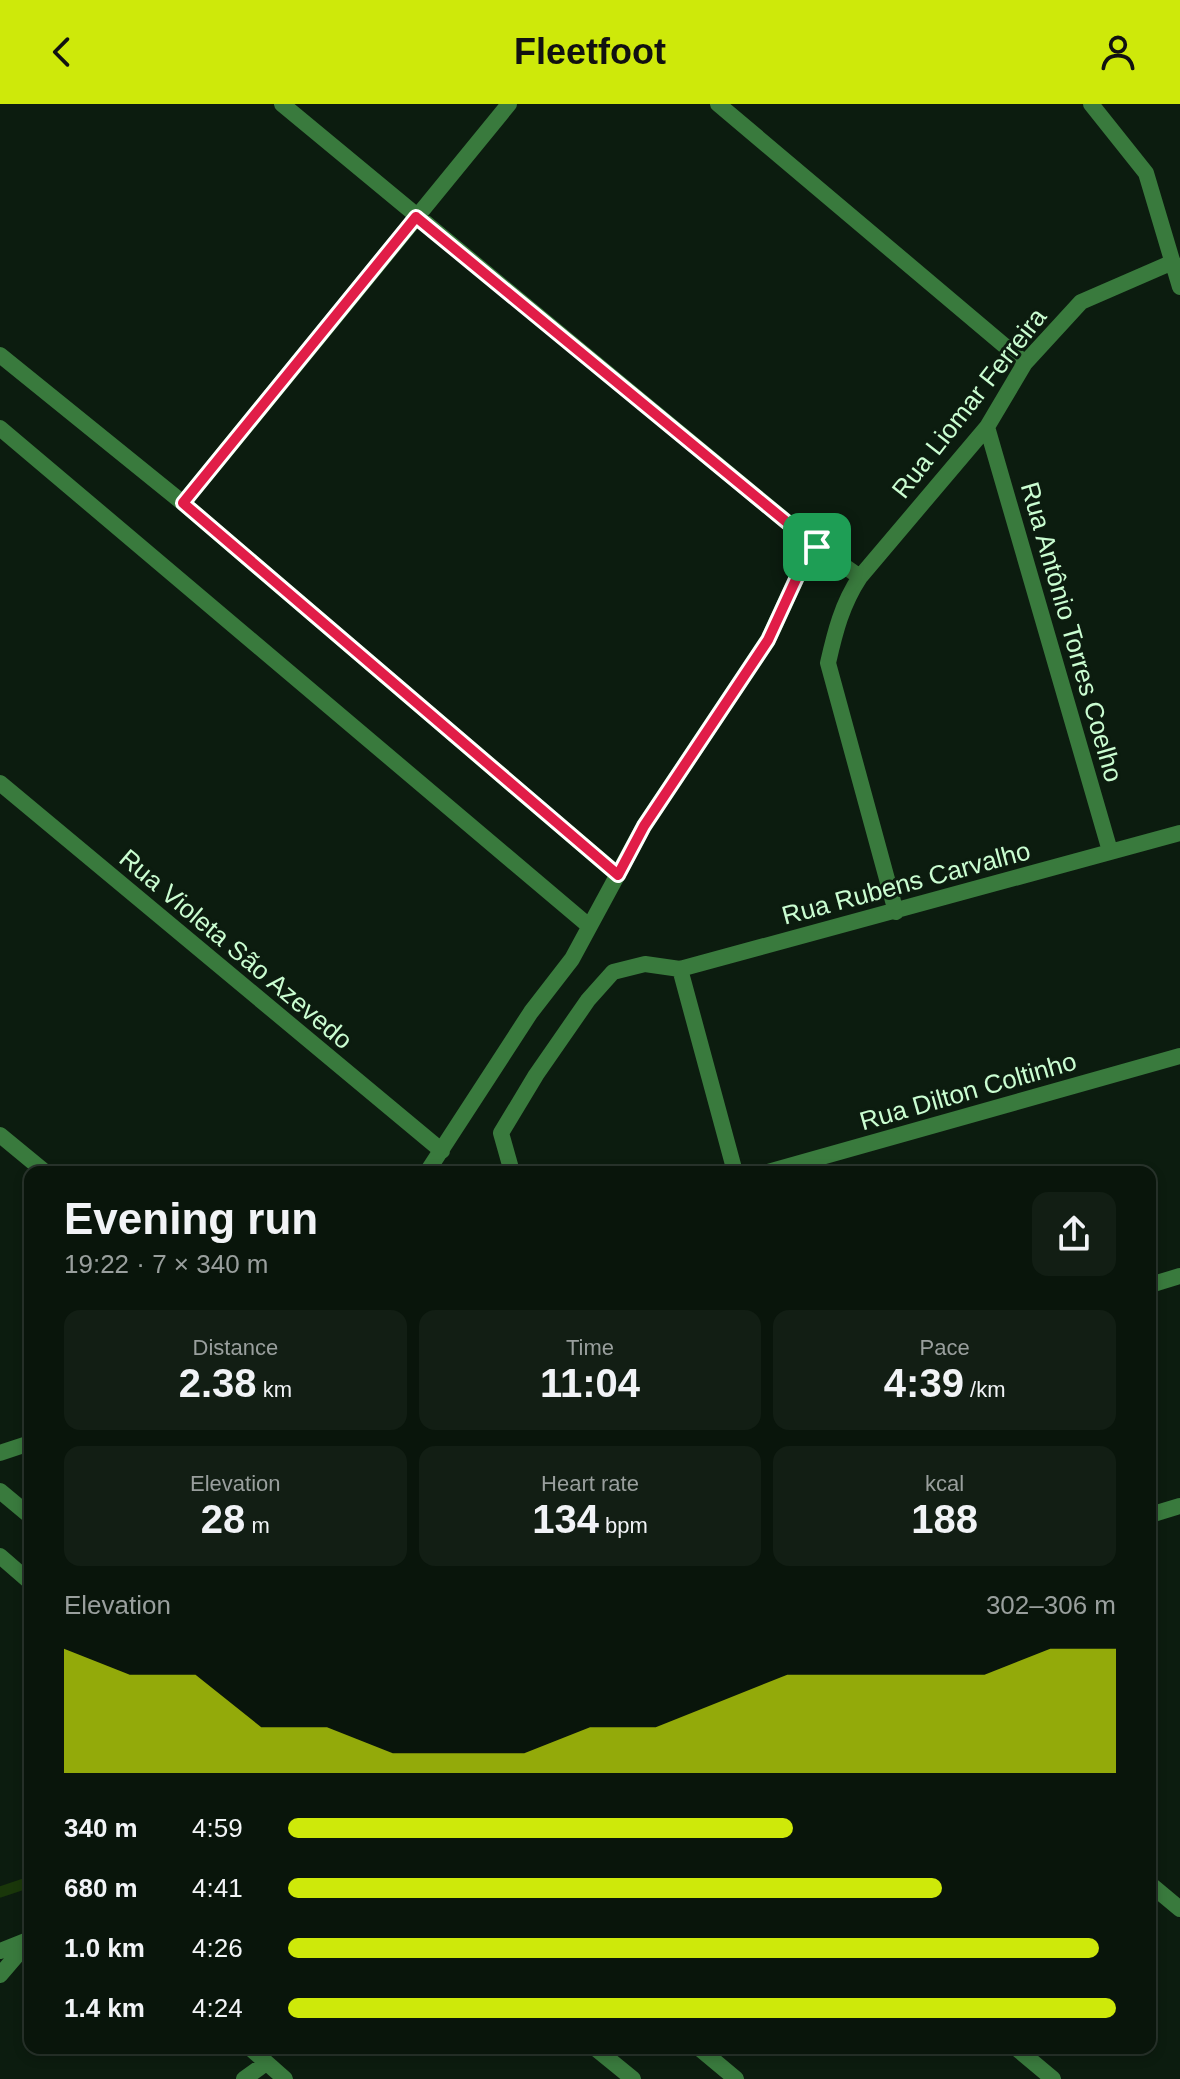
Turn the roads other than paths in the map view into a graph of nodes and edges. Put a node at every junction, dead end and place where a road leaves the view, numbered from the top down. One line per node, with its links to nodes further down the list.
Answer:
1 (282, 104): 5 (street)
2 (509, 104): 5 (street)
3 (718, 104): 9 (street)
4 (1091, 104): 6 (street)
5 (416, 217): 12 (street); 13 (street)
6 (1173, 262): 7 (street); 9 (street, Rua Liomar Ferreira)
7 (1180, 287)
8 (0, 355): 12 (street)
9 (1025, 363): 10 (street, Rua Liomar Ferreira)
10 (987, 427): 14 (street, Rua Liomar Ferreira); 17 (street, Rua Antônio Torres Coelho)
11 (0, 428): 20 (street)
12 (183, 503): 18 (street)
13 (817, 547): 14 (street); 18 (street)
14 (860, 577): 19 (street, Rua Liomar Ferreira)
15 (0, 783): 24 (street, Rua Violeta São Azevedo)
16 (1180, 833): 17 (street, Rua Rubens Carvalho)
17 (1110, 851): 19 (street, Rua Rubens Carvalho)
18 (618, 875): 20 (street)
19 (896, 912): 21 (street, Rua Rubens Carvalho)
20 (589, 926): 24 (street)
21 (680, 969): 27 (street, Rua Rubens Carvalho); 28 (street)
22 (1180, 1056): 29 (street, Rua Dilton Coltinho)
23 (0, 1135): 25 (street)
24 (442, 1151): 26 (street)
25 (38, 1166)
26 (431, 1166)
27 (510, 1166)
28 (733, 1166)
29 (789, 1166)
30 (1180, 1276): 31 (street)
31 (1156, 1283)
32 (24, 1445): 33 (street)
33 (0, 1453)
34 (0, 1491): 36 (street)
35 (1180, 1506): 37 (street)
36 (24, 1511)
37 (1156, 1513)
38 (0, 1556): 39 (street)
39 (24, 1577)
40 (1156, 1889): 41 (street)
41 (1180, 1909)
42 (24, 1942): 44 (street)
43 (24, 1947): 45 (street)
44 (0, 1951)
45 (0, 1975)
46 (256, 2054): 50 (street)
47 (602, 2054): 53 (street)
48 (706, 2054): 54 (street)
49 (1023, 2054): 55 (street)
50 (266, 2063): 51 (street); 52 (street)
51 (244, 2079)
52 (285, 2079)
53 (633, 2079)
54 (736, 2079)
55 (1053, 2079)

